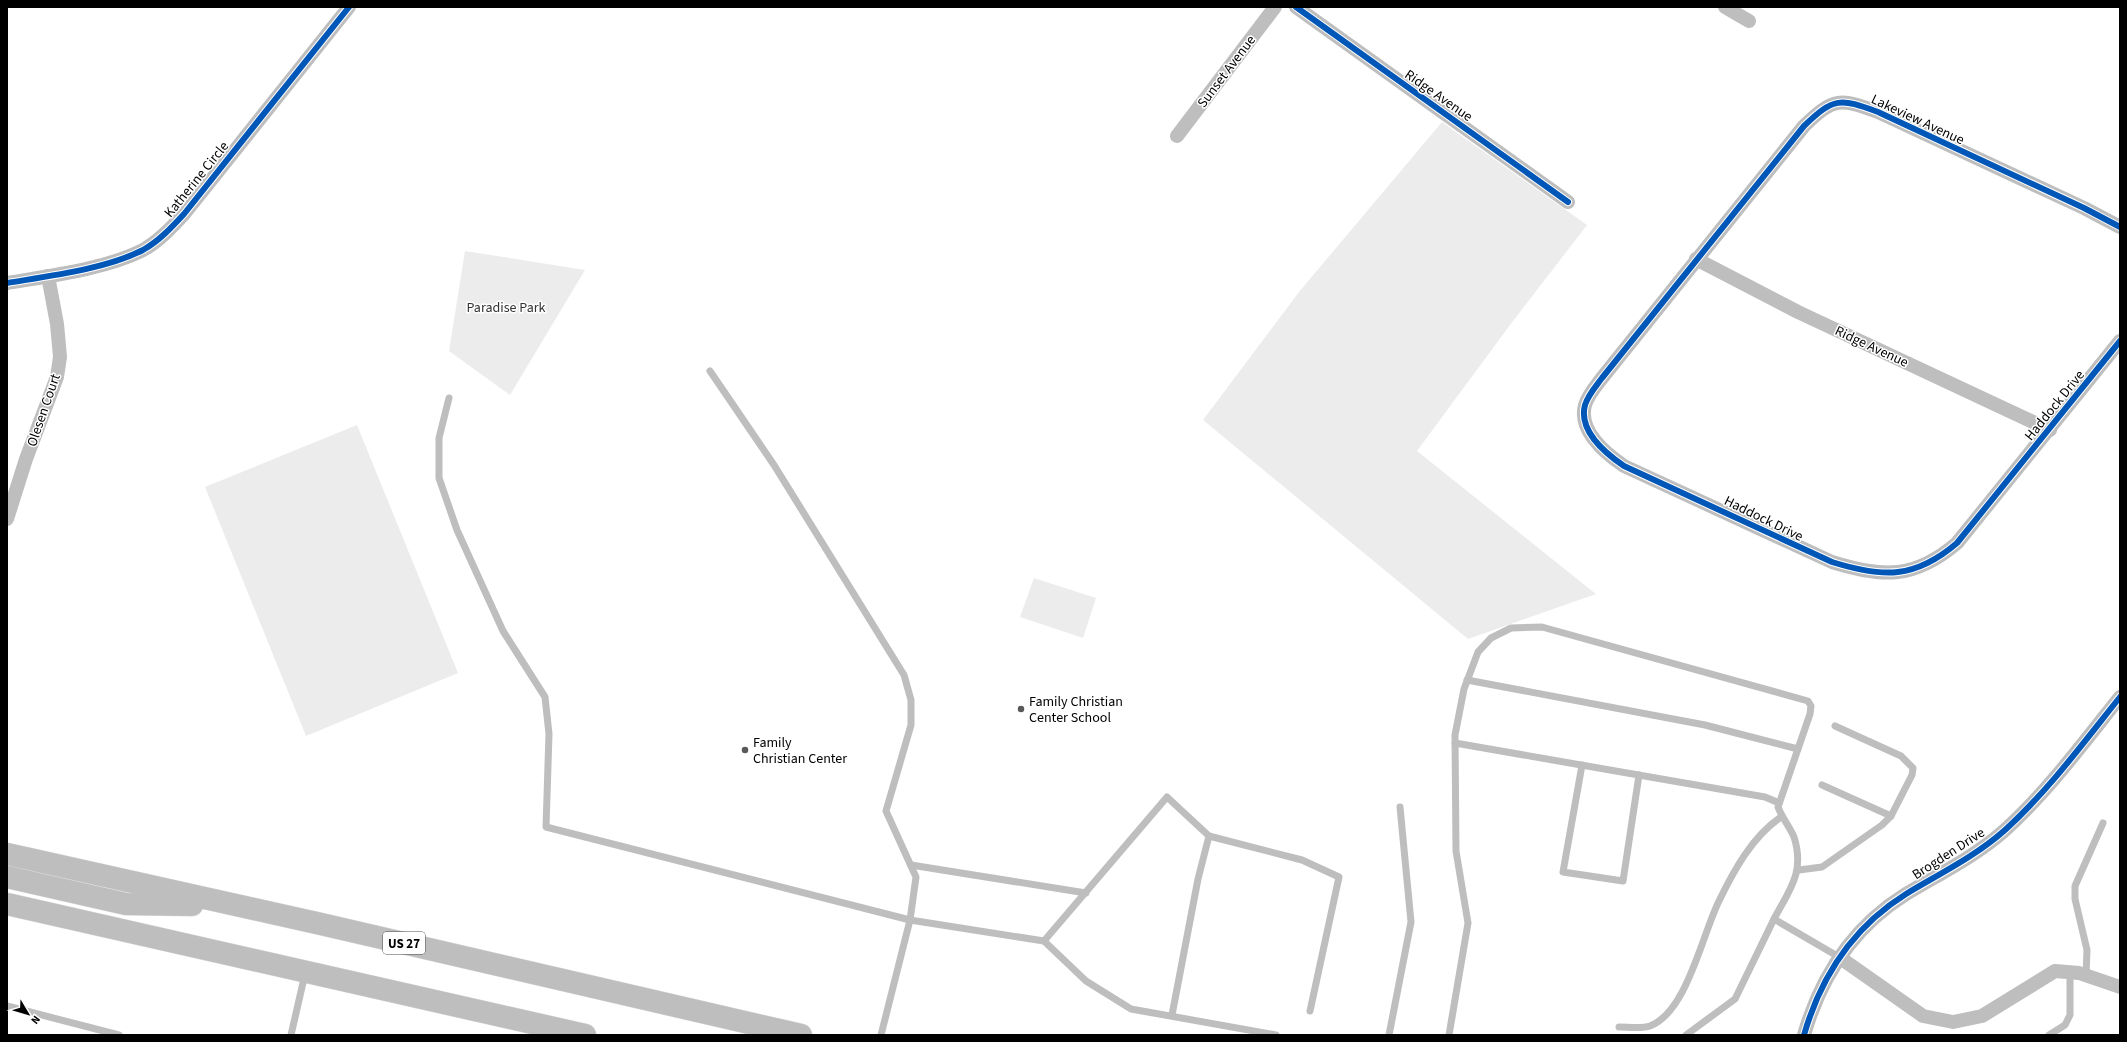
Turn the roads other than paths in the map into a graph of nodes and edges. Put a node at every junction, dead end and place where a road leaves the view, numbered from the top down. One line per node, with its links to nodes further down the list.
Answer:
1 (349, 7): 11 (street, Katherine Circle)
2 (1275, 7): 6 (street, Sunset Avenue)
3 (1296, 7): 7 (street, Ridge Avenue)
4 (1725, 7): 5 (street)
5 (1749, 21)
6 (1177, 136)
7 (1568, 202)
8 (1738, 207): 9 (street, Lakeview Avenue); 10 (street, Haddock Drive)
9 (2120, 227)
10 (1696, 260): 16 (street, Ridge Avenue); 16 (street, Haddock Drive)
11 (48, 276): 12 (street, Katherine Circle); 17 (street, Olesen Court)
12 (7, 283)
13 (2120, 341): 16 (street, Haddock Drive)
14 (710, 371): 33 (lane)
15 (449, 398): 40 (lane)
16 (2050, 430)
17 (7, 519)
18 (1468, 680): 21 (lane); 22 (lane); 22 (lane)
19 (2120, 697): 42 (street, Brogden Drive)
20 (1835, 726): 28 (lane)
21 (1455, 743): 23 (lane); 59 (lane)
22 (1798, 749): 26 (lane)
23 (1582, 765): 24 (lane); 24 (lane)
24 (1639, 775): 26 (lane)
25 (1822, 785): 28 (lane)
26 (1779, 803): 29 (lane)
27 (1400, 807): 58 (lane)
28 (1891, 816): 34 (lane)
29 (1782, 817): 34 (lane); 50 (lane)
30 (2102, 823): 45 (lane)
31 (1209, 836): 36 (lane); 48 (lane); 49 (lane)
32 (7, 854): 38 (highway, US 27)
33 (911, 864): 36 (lane); 40 (lane)
34 (1799, 870): 39 (lane)
35 (7, 877): 38 (highway)
36 (1086, 892): 41 (lane)
37 (7, 904): 43 (highway)
38 (239, 906): 55 (highway, US 27)
39 (1774, 919): 42 (lane); 60 (lane)
40 (910, 920): 41 (lane); 56 (lane)
41 (1044, 941): 49 (lane)
42 (1839, 957): 44 (street); 61 (street, Brogden Drive)
43 (306, 972): 53 (lane); 54 (highway)
44 (2070, 972): 45 (street); 62 (lane)
45 (2086, 976): 46 (street)
46 (2120, 988)
47 (7, 1007): 51 (lane)
48 (1310, 1011)
49 (1172, 1015): 57 (lane)
50 (1620, 1027)
51 (107, 1034): 52 (lane)
52 (120, 1035)
53 (291, 1035)
54 (586, 1035)
55 (801, 1035)
56 (881, 1035)
57 (1276, 1035)
58 (1389, 1035)
59 (1449, 1035)
60 (1686, 1035)
61 (1804, 1035)
62 (2049, 1035)

